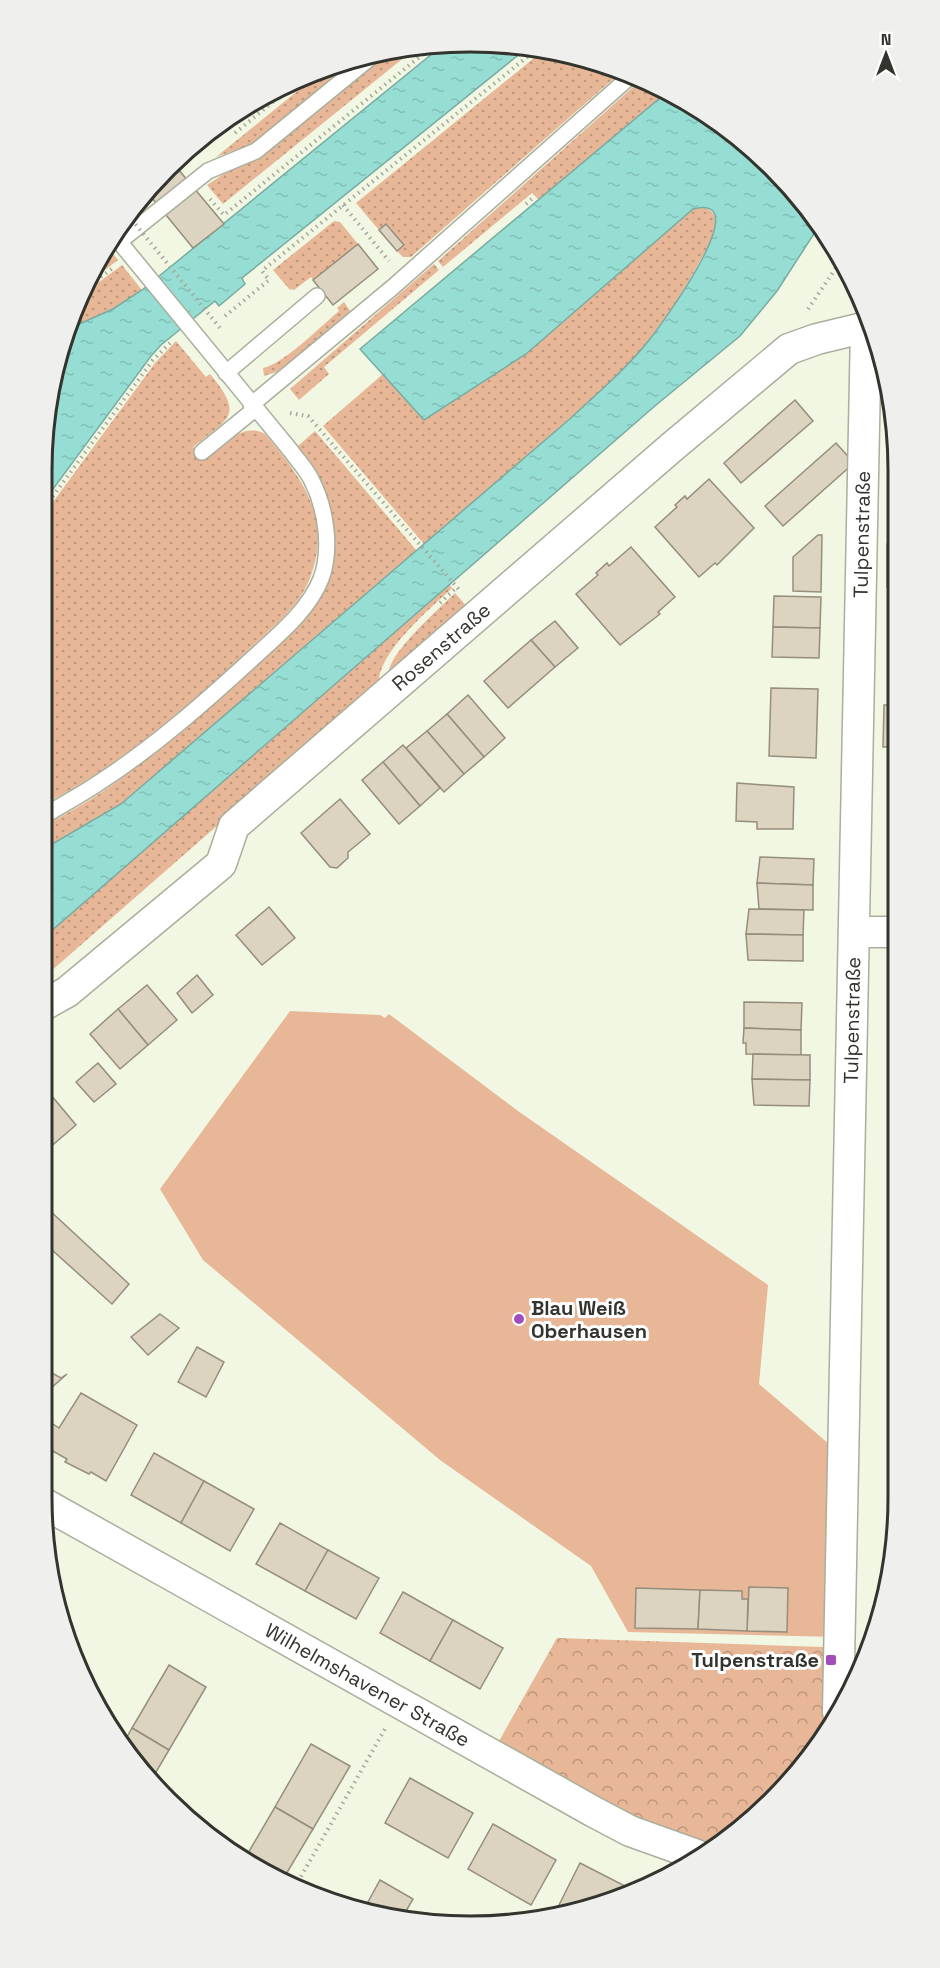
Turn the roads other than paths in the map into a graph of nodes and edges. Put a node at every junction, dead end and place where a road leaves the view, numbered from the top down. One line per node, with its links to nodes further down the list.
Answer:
1 (357, 69): 3 (lane)
2 (624, 82): 9 (lane)
3 (131, 227)
4 (120, 243): 8 (lane)
5 (317, 296): 8 (lane)
6 (862, 329): 14 (street, Rosenstraße)
7 (868, 347): 12 (street, Tulpenstraße)
8 (226, 373): 9 (lane)
9 (253, 407): 10 (lane); 11 (lane)
10 (202, 452)
11 (52, 811)
12 (854, 932): 13 (street); 16 (street, Tulpenstraße)
13 (888, 932)
14 (52, 1001)
15 (52, 1508): 17 (street, Wilhelmshavener Straße)
16 (838, 1694)
17 (690, 1853)

